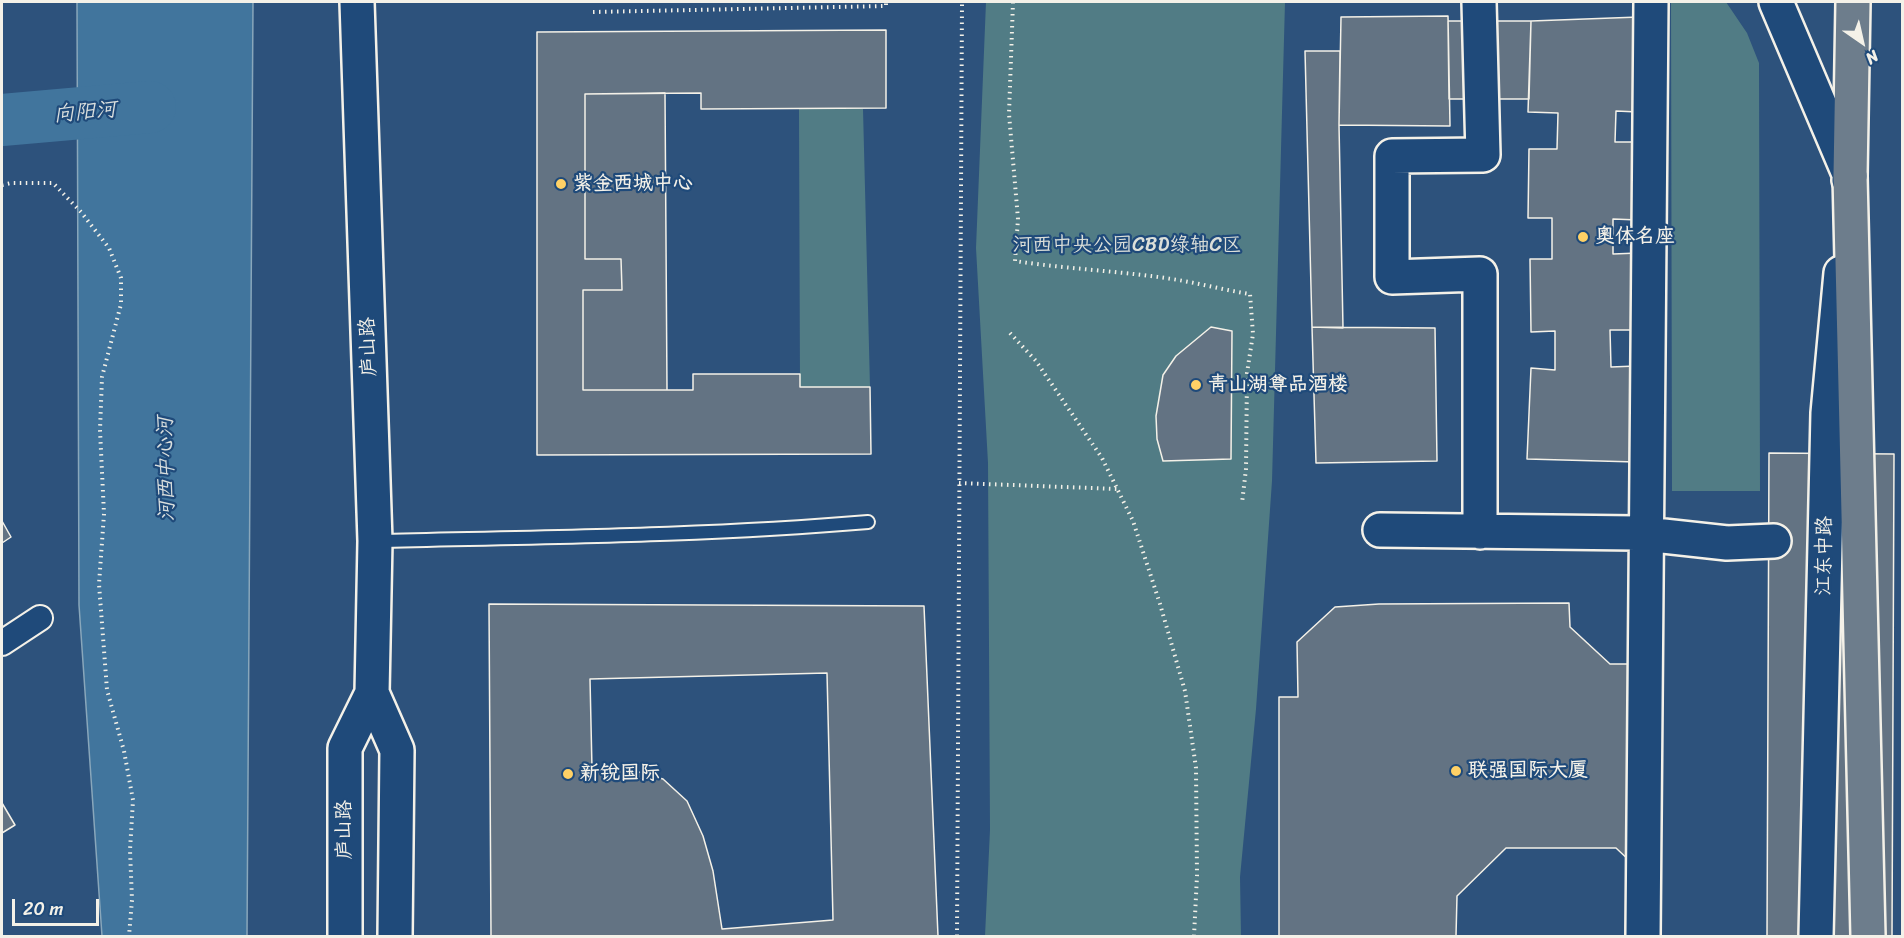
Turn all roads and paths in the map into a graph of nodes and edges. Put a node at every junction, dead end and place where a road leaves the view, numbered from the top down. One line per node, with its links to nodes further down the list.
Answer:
1 (357, 2): 20 (street, 庐山路)
2 (886, 2): 9 (path)
3 (962, 2): 13 (path)
4 (1013, 2): 15 (path)
5 (1479, 2): 18 (street)
6 (1652, 2): 19 (street)
7 (1776, 2): 10 (street)
8 (1853, 2): 10 (main road, 江东中路)
9 (592, 12)
10 (1850, 176): 31 (street, 江东中路); 32 (main road, 江东中路)
11 (2, 185): 25 (path)
12 (1010, 333): 14 (path)
13 (959, 483): 14 (path); 28 (path)
14 (1117, 489): 29 (path)
15 (1242, 504)
16 (868, 522): 20 (lane)
17 (1380, 530): 18 (street)
18 (1480, 532): 19 (street)
19 (1647, 534): 21 (street); 30 (street)
20 (375, 541): 24 (street, 庐山路)
21 (1774, 541)
22 (40, 618): 23 (street)
23 (2, 643)
24 (372, 693): 26 (street, 庐山路); 27 (street, 庐山路)
25 (129, 936)
26 (345, 936)
27 (395, 936)
28 (957, 936)
29 (1194, 936)
30 (1643, 936)
31 (1816, 936)
32 (1868, 936)

